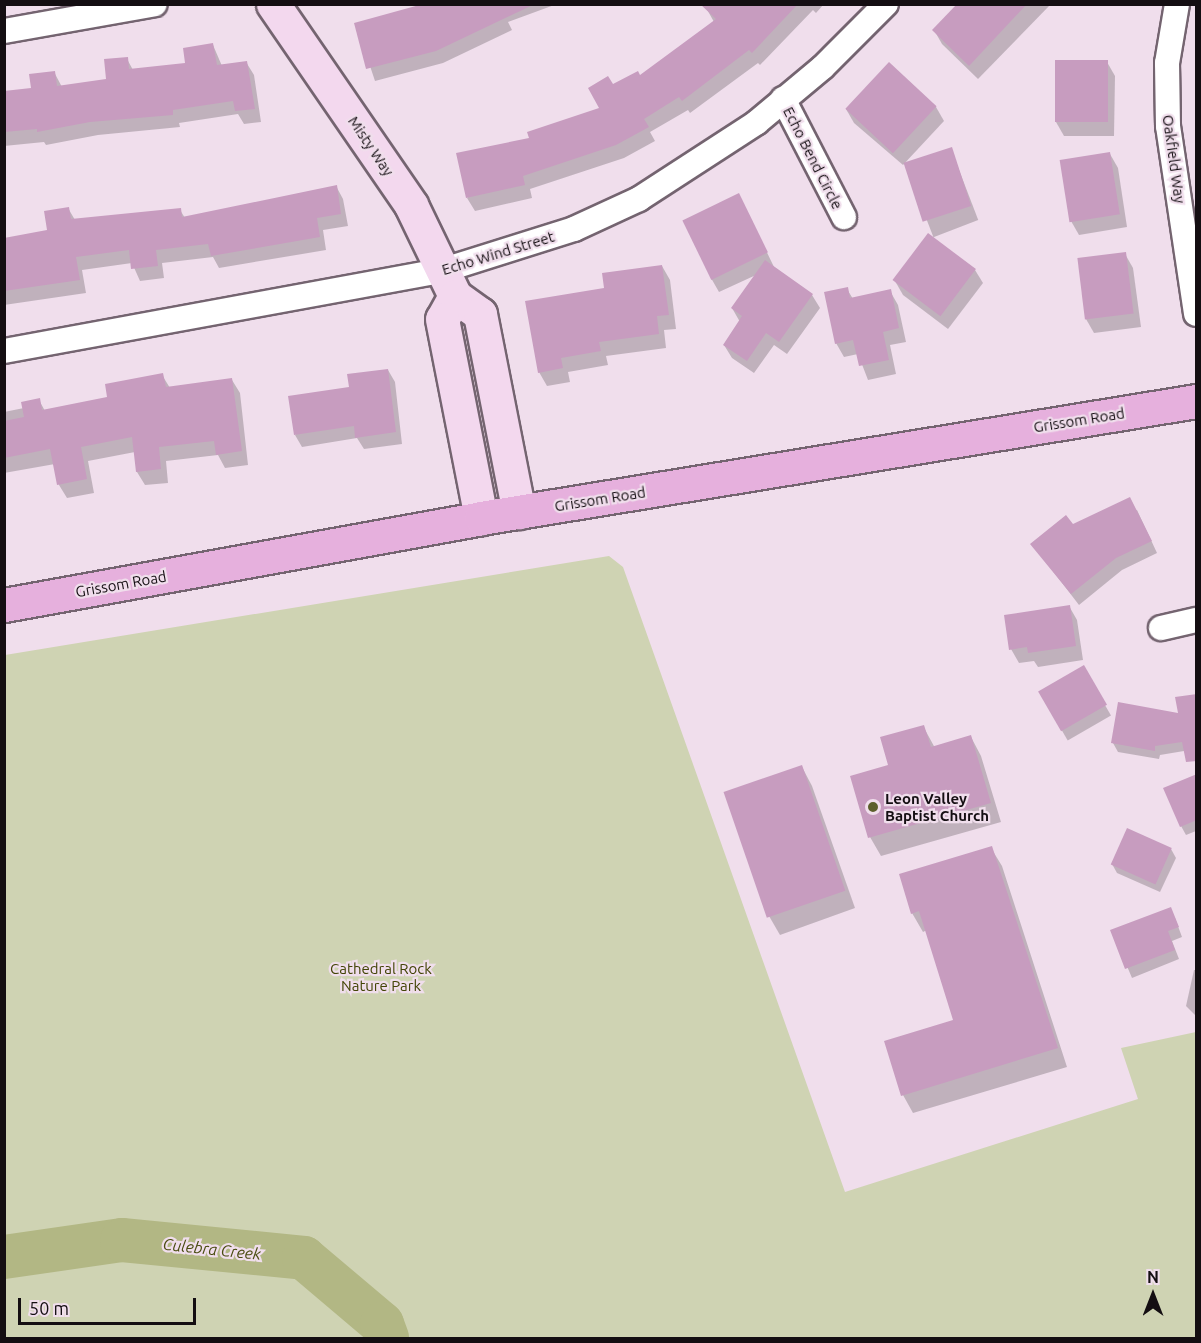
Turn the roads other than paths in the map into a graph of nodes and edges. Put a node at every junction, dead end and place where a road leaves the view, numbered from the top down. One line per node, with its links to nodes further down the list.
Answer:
1 (155, 4): 5 (street)
2 (273, 4): 8 (street, Misty Way)
3 (886, 4): 6 (street, Echo Wind Street)
4 (1177, 4): 9 (street, Oakfield Way)
5 (4, 31)
6 (783, 99): 7 (street, Echo Bend Circle); 8 (street, Echo Wind Street)
7 (844, 217)
8 (450, 283): 10 (street, Echo Wind Street); 12 (street, Misty Way); 13 (street)
9 (1197, 314)
10 (4, 351)
11 (1197, 401): 12 (main road, Grissom Road)
12 (519, 512): 13 (main road, Grissom Road)
13 (481, 518): 14 (main road, Grissom Road)
14 (4, 605)
15 (1197, 620): 16 (street)
16 (1161, 628)

